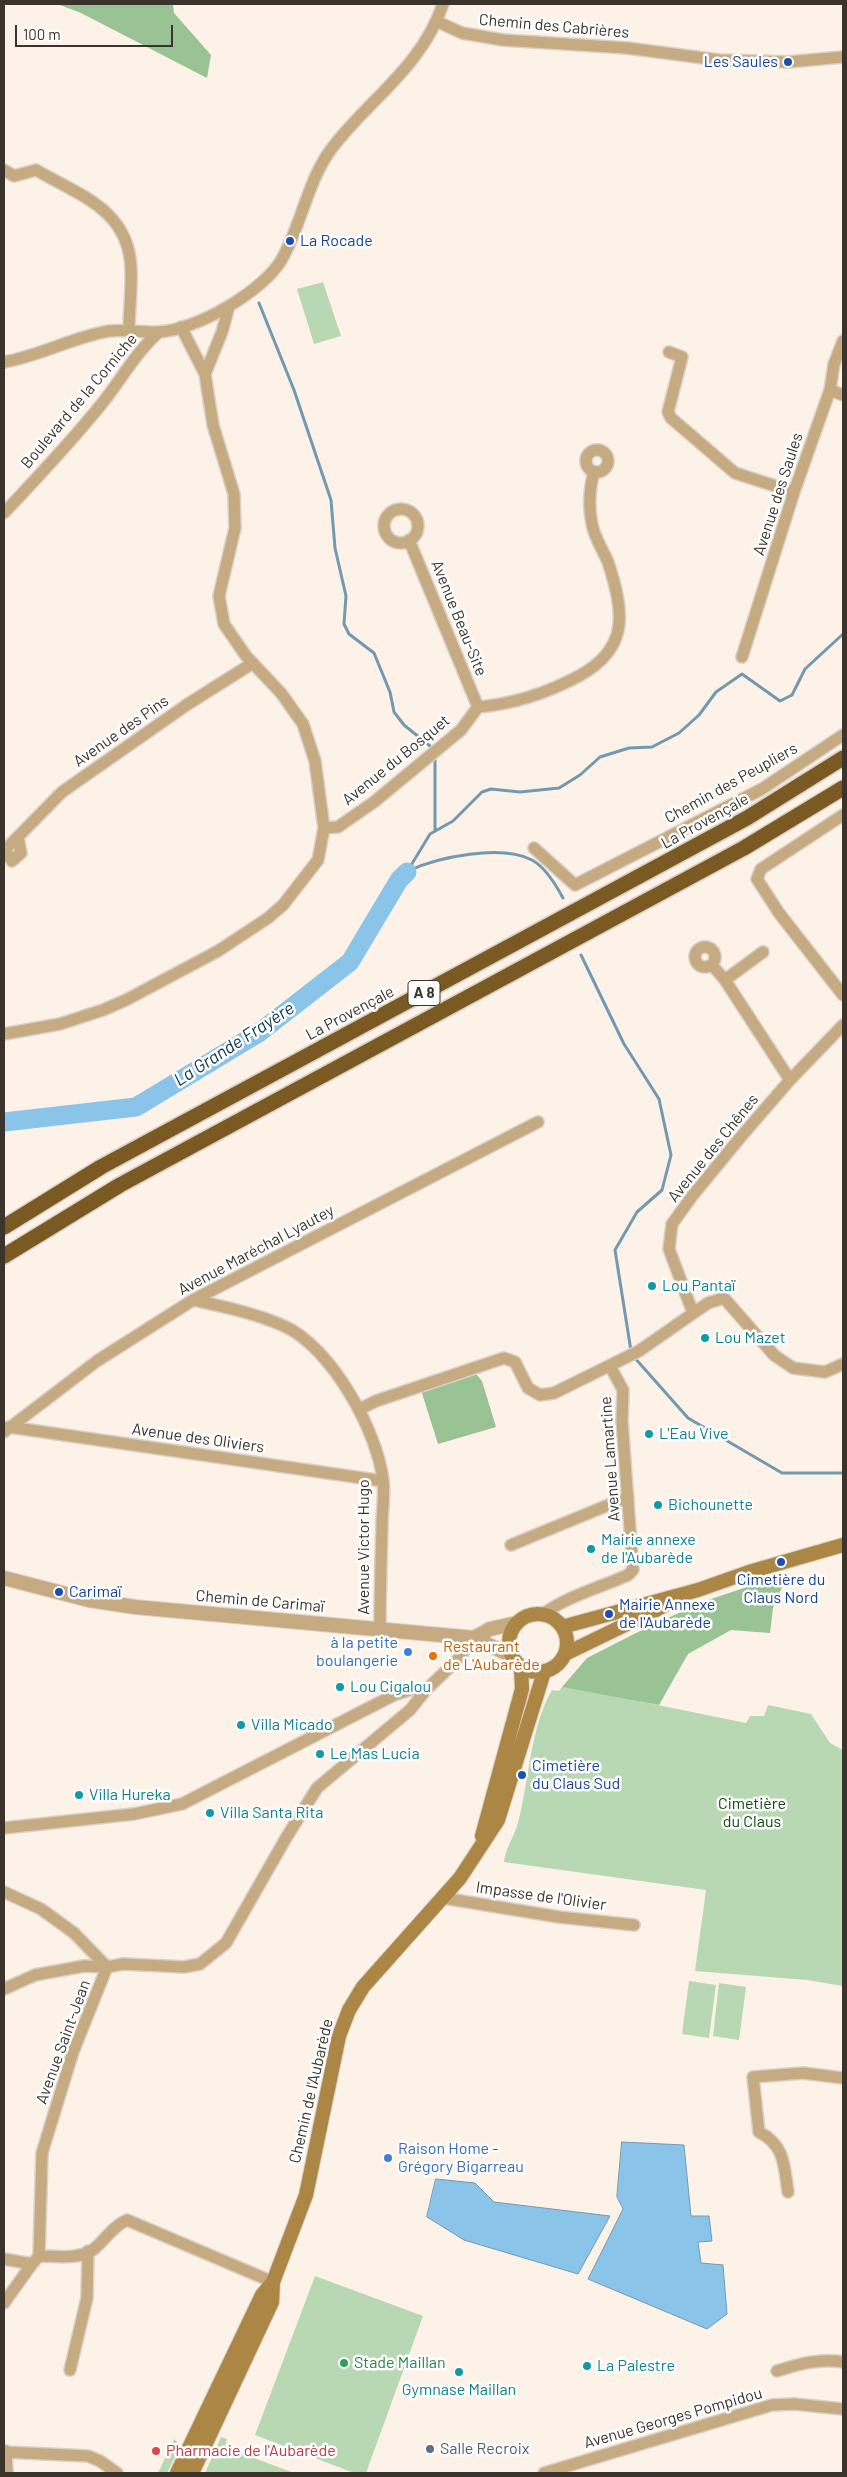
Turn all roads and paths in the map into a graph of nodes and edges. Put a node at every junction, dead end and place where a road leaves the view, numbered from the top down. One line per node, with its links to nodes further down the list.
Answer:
1 (442, 4): 2 (street)
2 (438, 22): 3 (street, Chemin des Cabrières); 5 (street)
3 (843, 57)
4 (4, 170): 7 (street)
5 (228, 306): 6 (street); 12 (street)
6 (181, 327): 8 (street); 12 (street)
7 (130, 331): 8 (street); 11 (street)
8 (159, 332): 17 (street, Boulevard de la Corniche)
9 (843, 341): 13 (street, Avenue des Saules)
10 (670, 352): 16 (street)
11 (4, 362)
12 (205, 374): 20 (street)
13 (830, 390): 14 (street); 16 (street, Avenue des Saules)
14 (843, 394)
15 (594, 472): 21 (street)
16 (794, 492): 19 (street, Avenue des Saules)
17 (4, 513)
18 (409, 540): 21 (street, Avenue Beau-Site)
19 (742, 657)
20 (253, 663): 26 (street); 27 (street, Avenue des Pins)
21 (478, 708): 26 (street, Avenue du Bosquet)
22 (843, 735): 28 (street, Chemin des Peupliers)
23 (843, 758): 37 (highway, La Provençale / A 8)
24 (843, 788): 38 (highway, A 8)
25 (843, 815): 32 (street)
26 (324, 828): 34 (street)
27 (18, 837)
28 (534, 848)
29 (763, 952): 31 (street)
30 (712, 965): 31 (street)
31 (724, 980): 35 (street)
32 (843, 995)
33 (843, 1025): 35 (street, Avenue des Chênes)
34 (4, 1034)
35 (790, 1080): 40 (street, Avenue des Chênes)
36 (538, 1122): 39 (street, Avenue Maréchal Lyautey)
37 (4, 1227)
38 (4, 1256)
39 (193, 1300): 43 (street, Avenue Victor Hugo); 44 (street, Avenue Maréchal Lyautey)
40 (693, 1313): 41 (street); 42 (street)
41 (843, 1364)
42 (610, 1366): 43 (street); 46 (street, Avenue Lamartine)
43 (360, 1409): 45 (street, Avenue Victor Hugo)
44 (6, 1430): 45 (street, Avenue des Oliviers)
45 (383, 1481): 54 (street, Avenue Victor Hugo)
46 (628, 1497): 48 (street); 51 (street, Avenue Lamartine)
47 (843, 1544): 50 (main road)
48 (511, 1545)
49 (4, 1578): 54 (street, Chemin de Carimaï)
50 (698, 1590): 53 (main road); 56 (main road)
51 (543, 1614): 52 (main road); 53 (main road)
52 (517, 1623): 55 (street); 57 (main road)
53 (562, 1626): 56 (main road)
54 (380, 1628): 55 (street, Chemin de Carimaï)
55 (474, 1638): 57 (street, Chemin de Carimaï); 60 (street)
56 (565, 1654): 59 (main road)
57 (512, 1656): 58 (main road)
58 (521, 1667): 59 (main road); 62 (main road, Chemin de l'Aubarède)
59 (544, 1672): 62 (main road, Chemin de l'Aubarède)
60 (426, 1690): 61 (street); 66 (street)
61 (4, 1828)
62 (475, 1859): 64 (main road, Chemin de l'Aubarède)
63 (4, 1892): 66 (street, Avenue Saint-Jean)
64 (443, 1898): 65 (street, Impasse de l'Olivier); 73 (main road, Chemin de l'Aubarède)
65 (634, 1925)
66 (107, 1967): 67 (street); 72 (street, Avenue Saint-Jean)
67 (4, 1989)
68 (843, 2078): 69 (street)
69 (788, 2192)
70 (88, 2252): 72 (street); 73 (street); 76 (street)
71 (4, 2259): 72 (street)
72 (36, 2260): 74 (street)
73 (273, 2282): 82 (main road, Chemin de l'Aubarède); 83 (main road, Chemin de l'Aubarède)
74 (4, 2303)
75 (843, 2362): 77 (street)
76 (70, 2370)
77 (777, 2371)
78 (843, 2409): 84 (street, Avenue Georges Pompidou)
79 (5, 2451): 80 (street); 81 (street)
80 (111, 2471)
81 (7, 2473)
82 (177, 2473)
83 (192, 2473)
84 (544, 2473)

